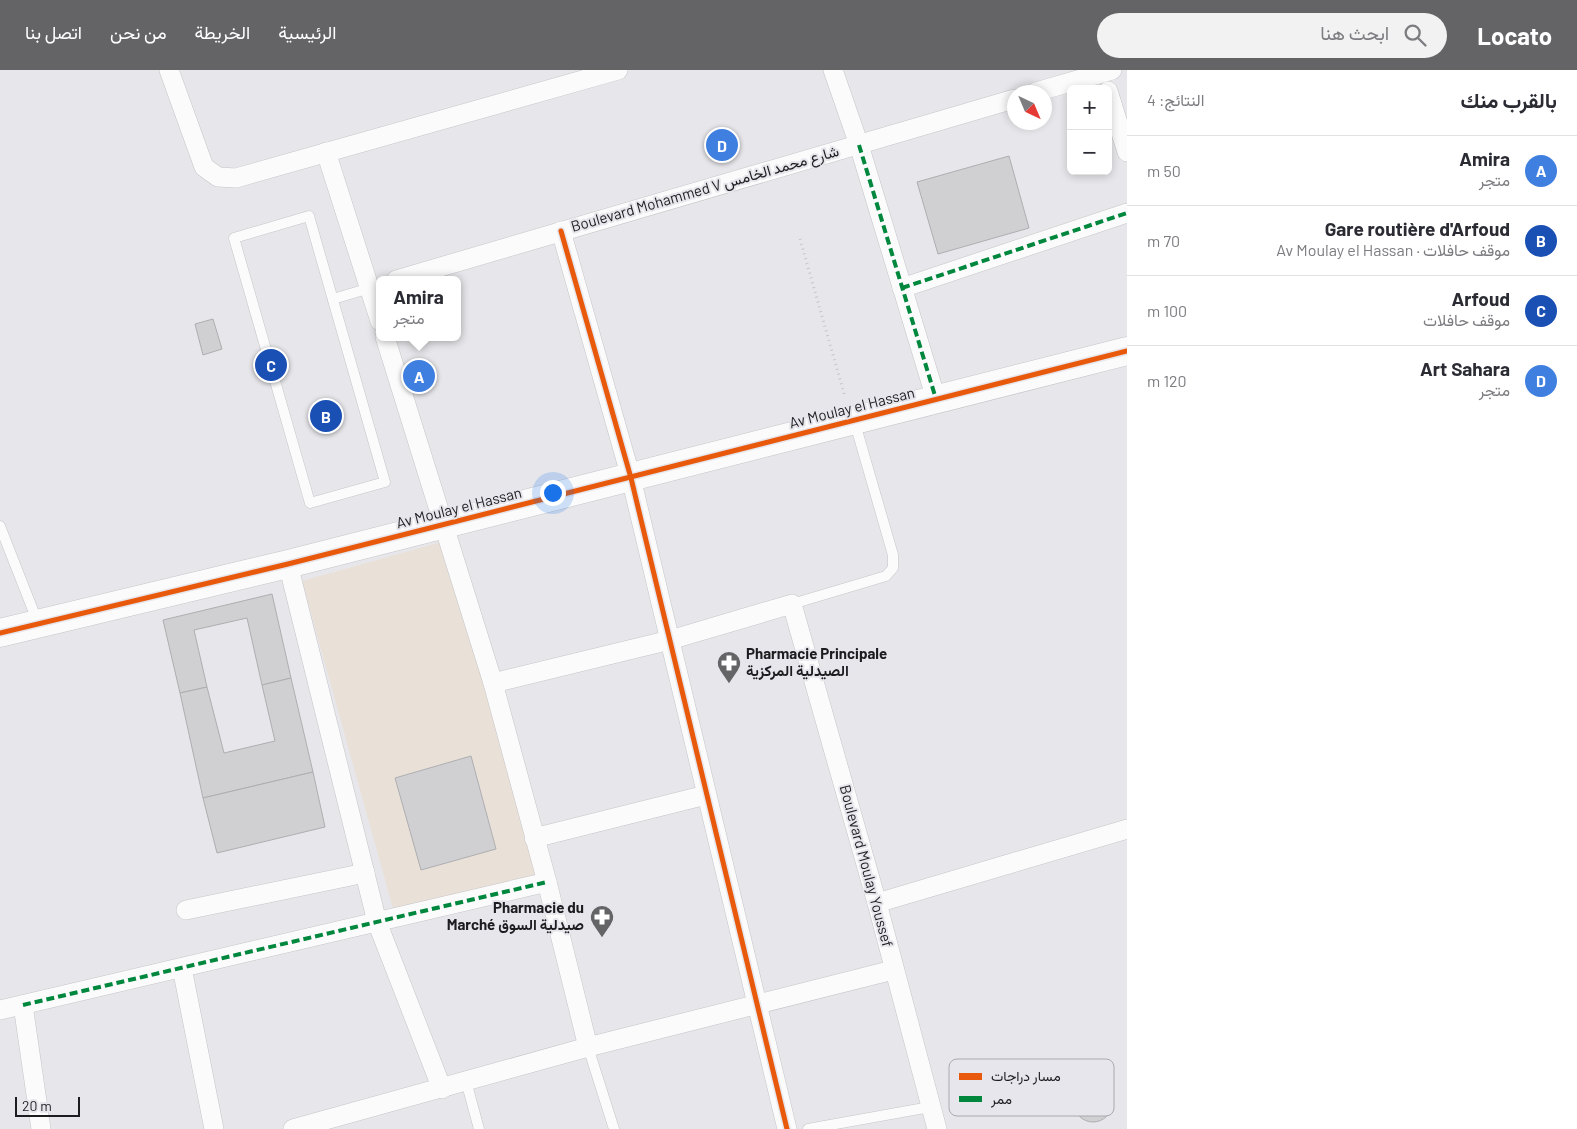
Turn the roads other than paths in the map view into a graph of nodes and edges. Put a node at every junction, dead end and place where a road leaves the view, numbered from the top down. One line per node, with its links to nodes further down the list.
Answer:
1 (170, 70): 8 (street)
2 (618, 70): 8 (street)
3 (833, 70): 7 (street)
4 (1107, 78): 5 (street); 9 (street)
5 (1052, 89)
6 (1007, 101): 7 (street, Boulevard Mohammed V شارع محمد الخامس)
7 (859, 145): 11 (street, Boulevard Mohammed V شارع محمد الخامس); 14 (street)
8 (326, 152): 13 (street)
9 (1127, 152)
10 (1127, 213): 14 (street)
11 (561, 231): 12 (street, Boulevard Mohammed V شارع محمد الخامس); 20 (street)
12 (409, 276)
13 (375, 286): 15 (lane)
14 (902, 288): 18 (street)
15 (333, 299): 15 (lane)
16 (386, 341): 21 (street)
17 (1127, 352): 18 (street, Av Moulay el Hassan)
18 (936, 400): 19 (street, Av Moulay el Hassan)
19 (853, 420): 20 (street, Av Moulay el Hassan); 24 (lane)
20 (631, 478): 21 (street, Av Moulay el Hassan); 27 (street)
21 (445, 524): 23 (street, Av Moulay el Hassan); 28 (street)
22 (0, 526): 25 (lane)
23 (288, 564): 25 (street, Av Moulay el Hassan); 32 (street)
24 (792, 604): 27 (street); 34 (street, Boulevard Moulay Youssef)
25 (38, 624): 26 (street, Av Moulay el Hassan)
26 (0, 633)
27 (670, 640): 28 (street); 29 (street)
28 (493, 683): 31 (street)
29 (706, 795): 31 (street); 40 (street)
30 (1127, 829): 34 (street)
31 (534, 838): 33 (street)
32 (365, 873): 35 (street); 36 (street)
33 (547, 882): 36 (street); 42 (street)
34 (877, 903): 38 (street, Boulevard Moulay Youssef)
35 (186, 910)
36 (377, 922): 37 (street); 44 (street)
37 (182, 968): 39 (street); 47 (street)
38 (893, 970): 40 (street); 45 (street, Boulevard Moulay Youssef)
39 (23, 1006): 41 (street); 46 (street)
40 (757, 1006): 42 (street); 51 (street)
41 (0, 1010)
42 (588, 1047): 43 (street); 50 (lane)
43 (466, 1081): 44 (street); 49 (lane)
44 (442, 1089): 48 (street)
45 (930, 1107): 52 (lane); 53 (street, Boulevard Moulay Youssef)
46 (41, 1129)
47 (214, 1129)
48 (294, 1129)
49 (479, 1129)
50 (614, 1129)
51 (788, 1129)
52 (808, 1129)
53 (936, 1129)

